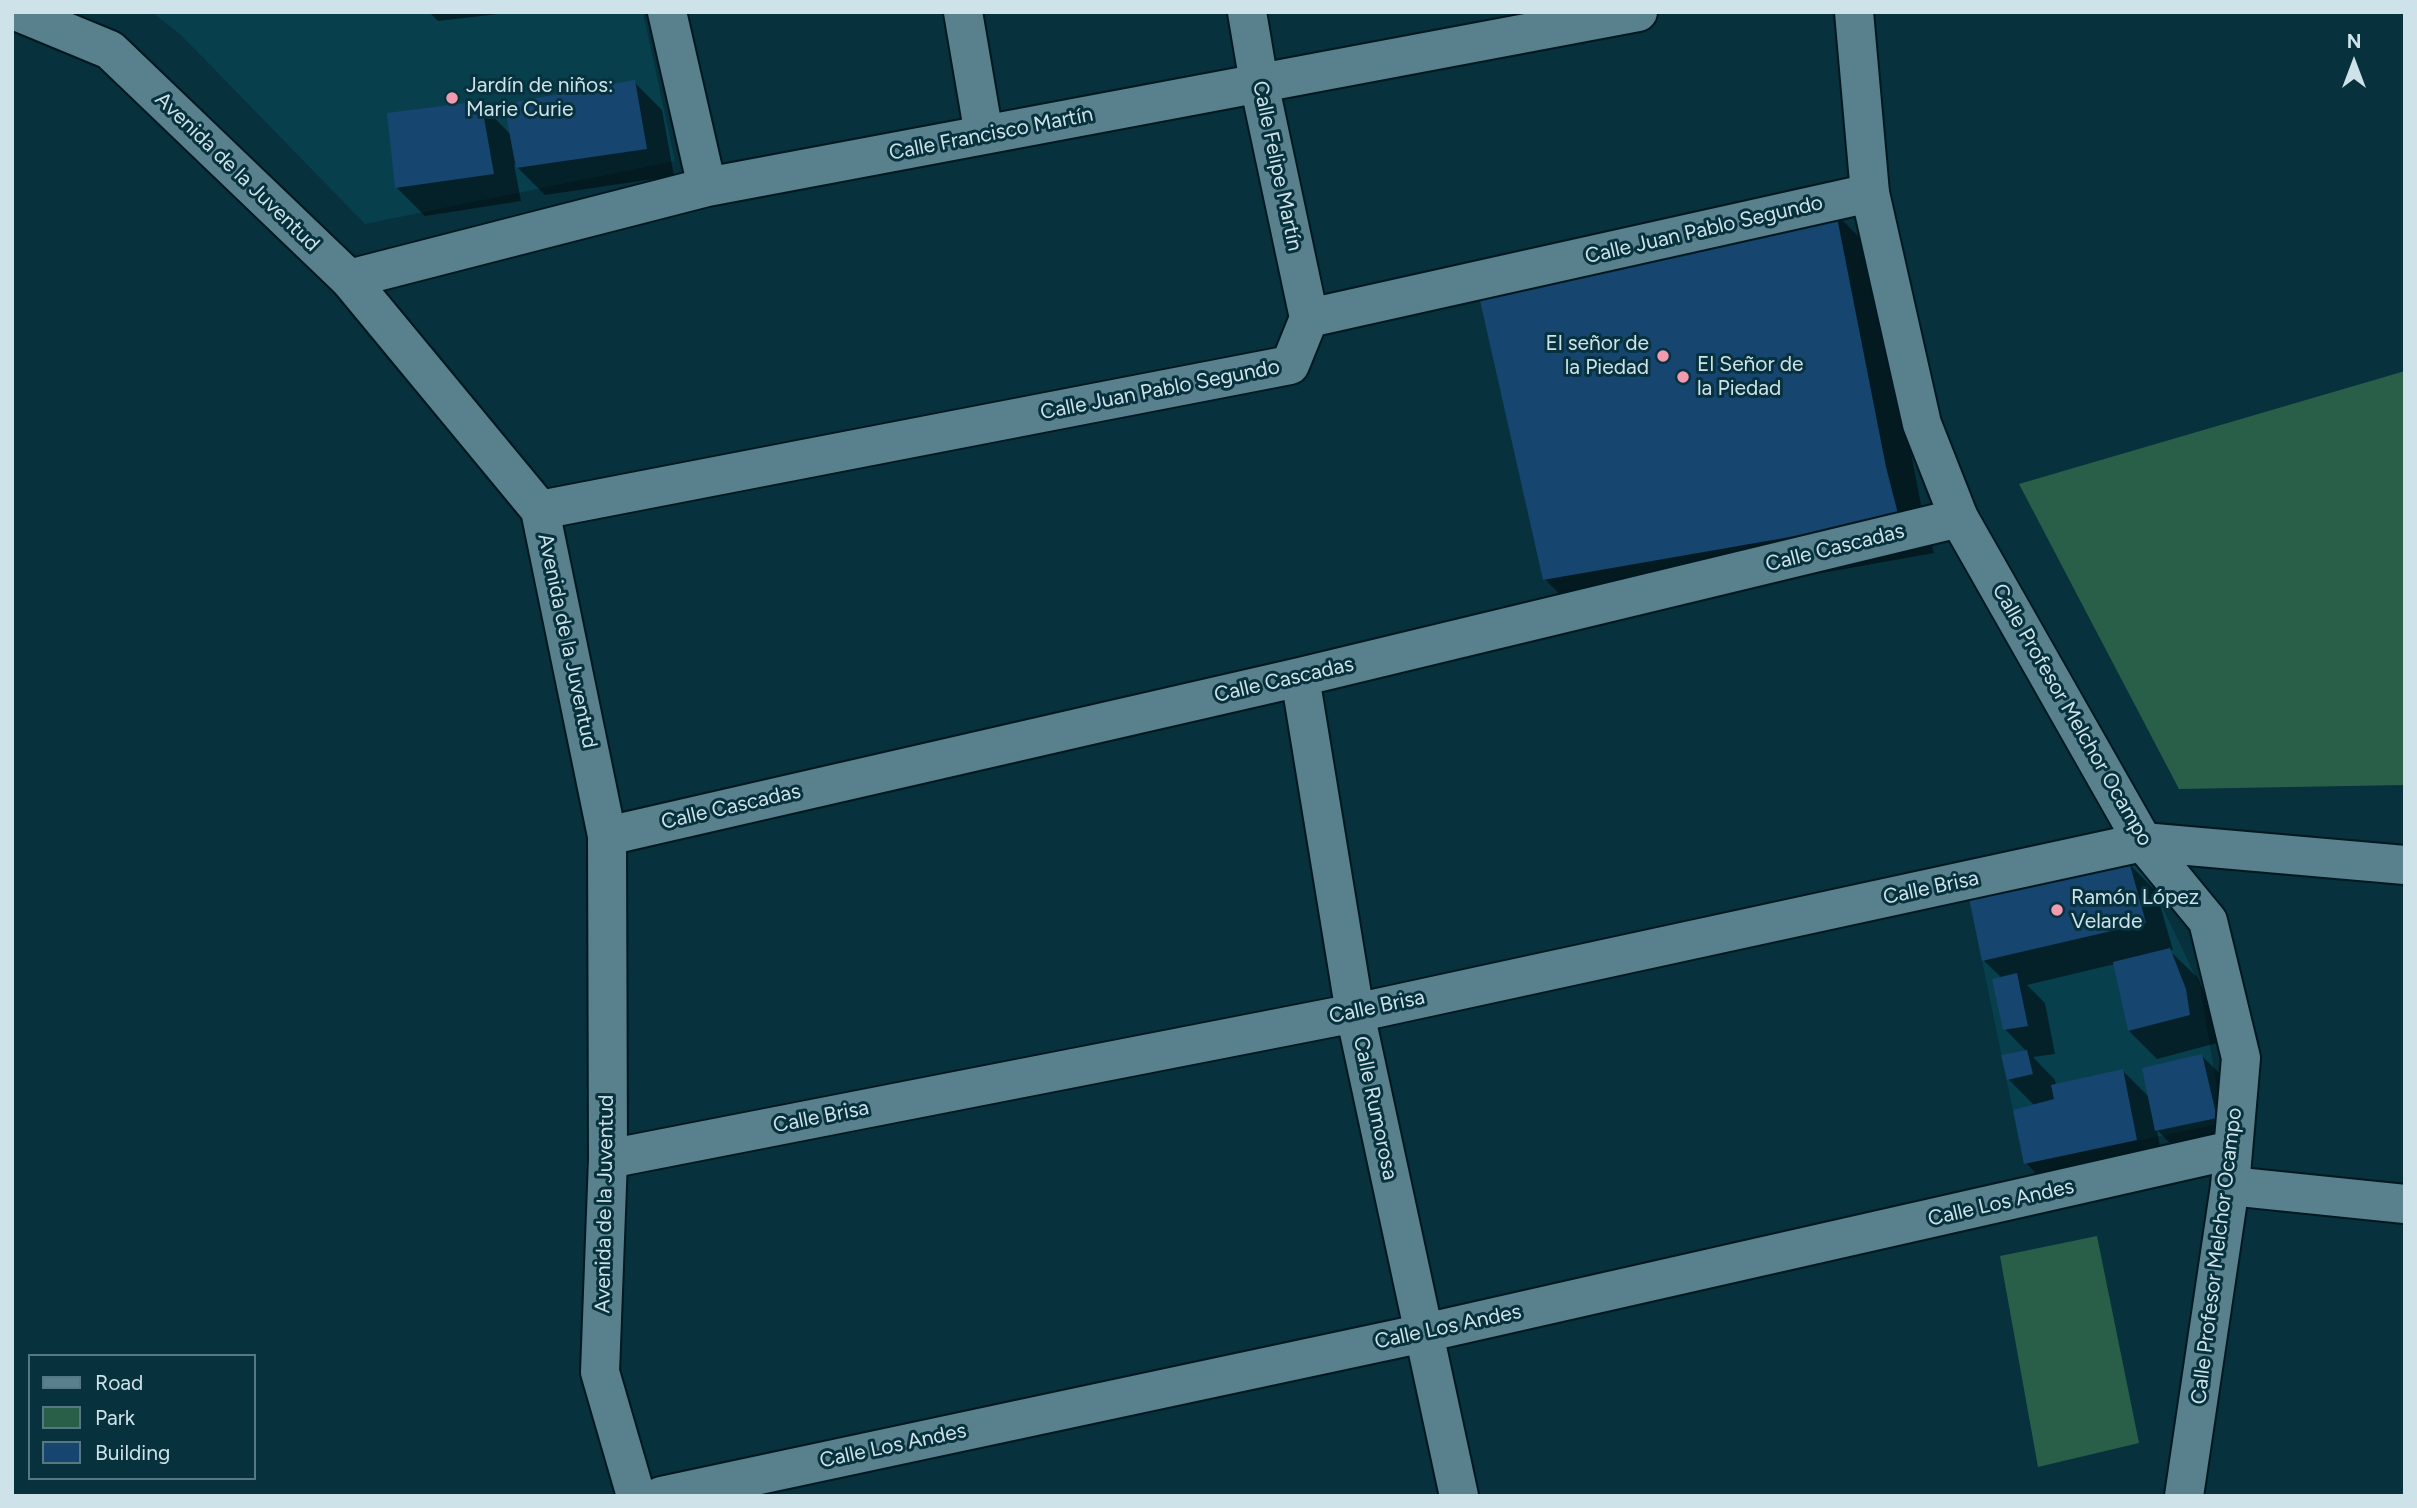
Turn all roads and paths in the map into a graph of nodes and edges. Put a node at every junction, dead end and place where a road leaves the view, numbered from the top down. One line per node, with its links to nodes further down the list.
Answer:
1 (18, 12): 12 (street, Avenida de la Juventud)
2 (667, 12): 10 (street)
3 (963, 12): 9 (street)
4 (1247, 12): 8 (street, Calle Felipe Martín)
5 (1638, 12): 7 (street, Calle Francisco Martín)
6 (1854, 12): 11 (street, Calle Profesor Melchor Ocampo)
7 (1529, 22): 8 (street, Calle Francisco Martín)
8 (1259, 83): 9 (street, Calle Francisco Martín); 13 (street, Calle Felipe Martín)
9 (984, 135): 10 (street, Calle Francisco Martín)
10 (707, 187): 12 (street, Calle Francisco Martín)
11 (1870, 193): 13 (street, Calle Juan Pablo Segundo); 15 (street, Calle Profesor Melchor Ocampo)
12 (348, 279): 14 (street, Avenida de la Juventud)
13 (1309, 318): 14 (street, Calle Juan Pablo Segundo)
14 (540, 510): 17 (street, Avenida de la Juventud)
15 (1959, 518): 16 (street, Calle Cascadas); 18 (street, Calle Profesor Melchor Ocampo)
16 (1300, 677): 17 (street, Calle Cascadas); 20 (street, Calle Rumorosa)
17 (607, 836): 21 (street, Avenida de la Juventud)
18 (2143, 842): 19 (street, Calle Brisa); 20 (street, Calle Brisa); 22 (street, Calle Profesor Melchor Ocampo)
19 (2405, 864)
20 (1354, 1013): 21 (street, Calle Brisa); 24 (street, Calle Rumorosa)
21 (608, 1159): 26 (street, Avenida de la Juventud)
22 (2231, 1168): 23 (street, Calle Los Andes); 24 (street, Calle Los Andes); 25 (street, Calle Profesor Melchor Ocampo)
23 (2405, 1204)
24 (1424, 1333): 27 (street, Calle Los Andes); 28 (street, Calle Rumorosa)
25 (2182, 1495)
26 (636, 1496)
27 (661, 1496)
28 (1460, 1496)

